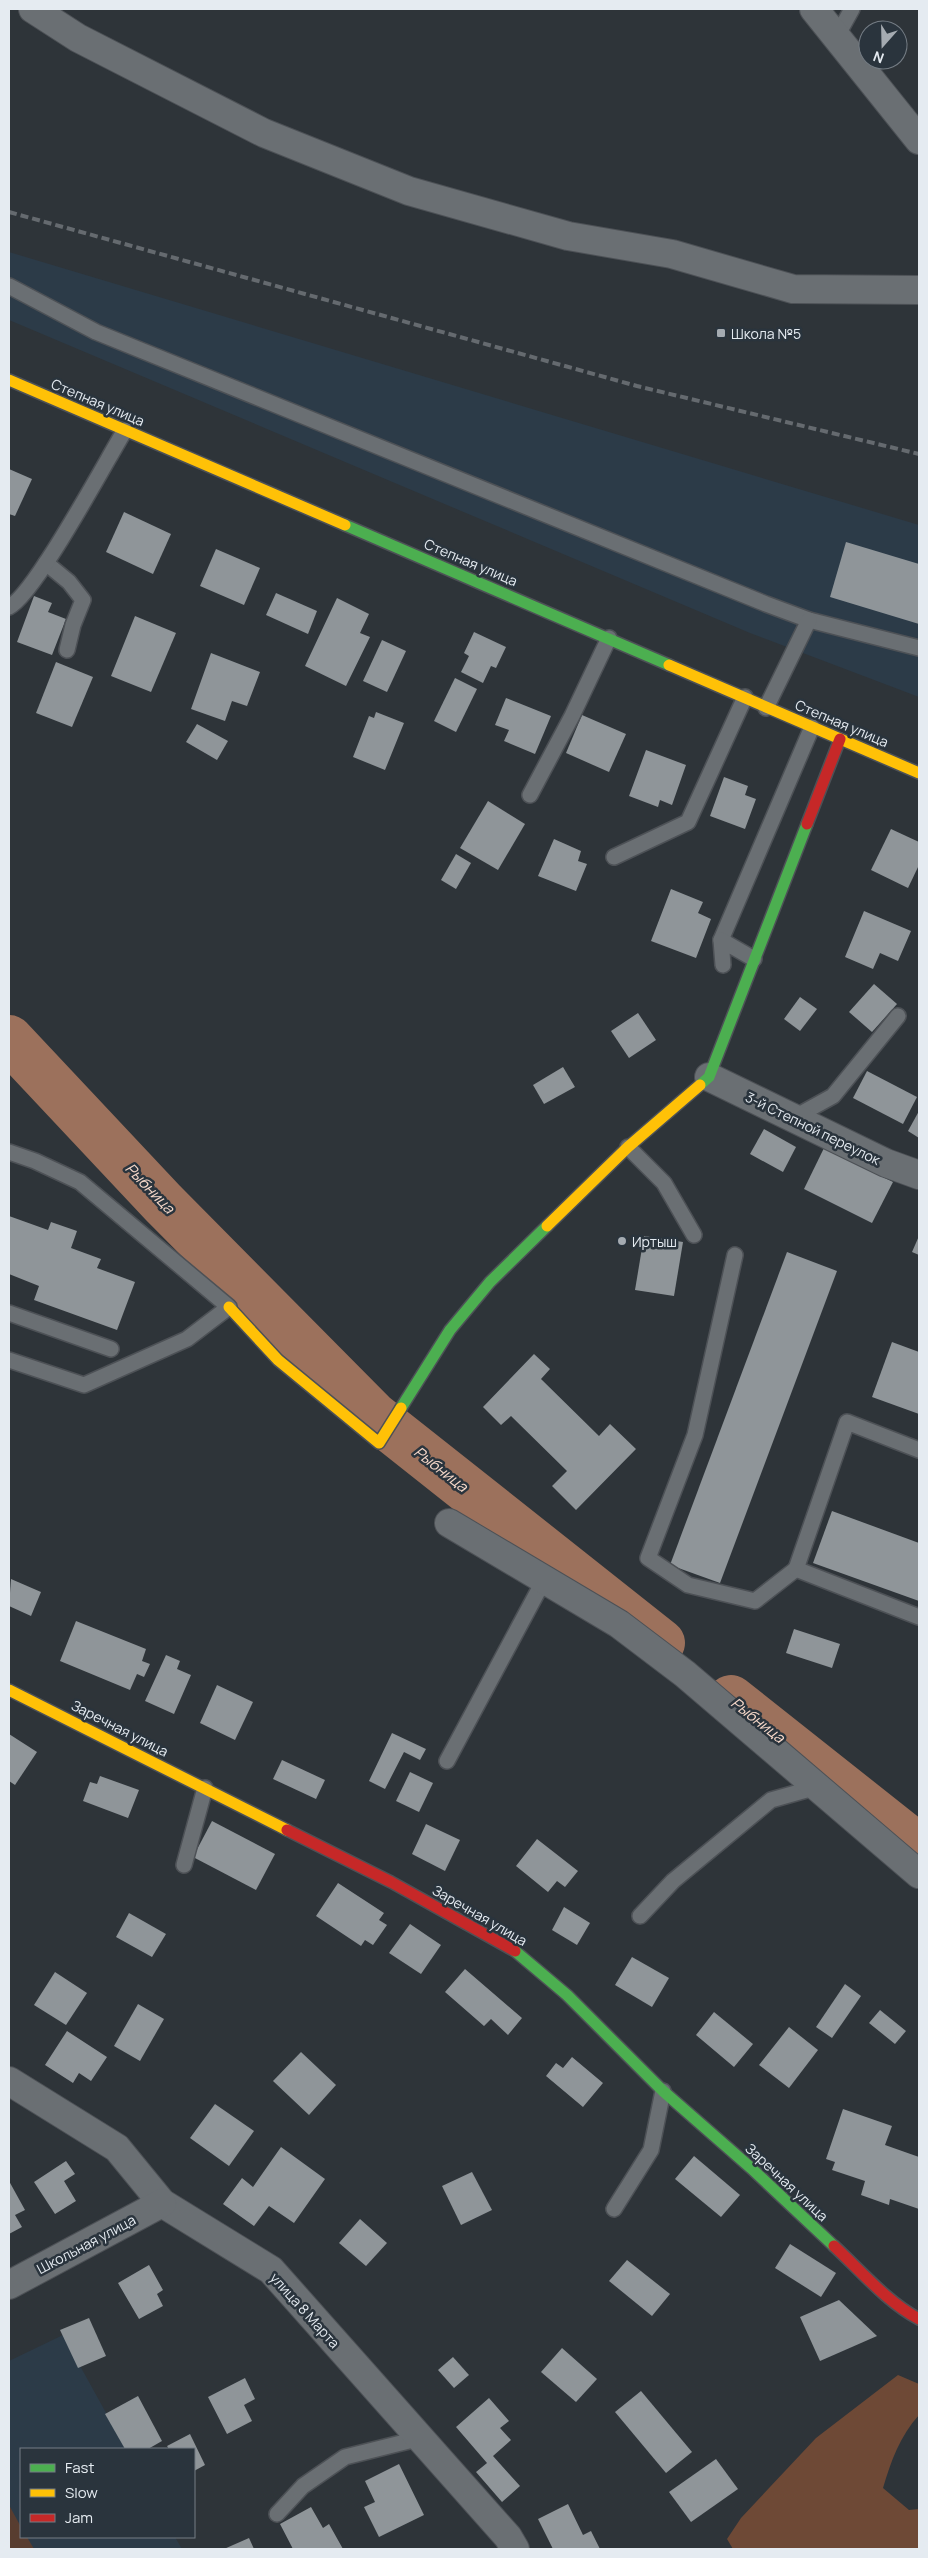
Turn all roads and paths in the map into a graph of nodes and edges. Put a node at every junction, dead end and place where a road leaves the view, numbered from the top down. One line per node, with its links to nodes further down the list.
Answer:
1 (33, 9): 7 (street)
2 (814, 9): 4 (street)
3 (852, 9): 4 (lane)
4 (837, 36): 5 (street)
5 (919, 140)
6 (9, 286): 12 (lane)
7 (919, 290)
8 (9, 380): 9 (street, Степная улица)
9 (125, 430): 10 (lane); 13 (street, Степная улица)
10 (46, 563): 11 (lane); 15 (lane)
11 (9, 607)
12 (809, 620): 14 (lane); 17 (lane)
13 (609, 638): 16 (street, Степная улица); 21 (lane)
14 (919, 648)
15 (67, 650)
16 (746, 697): 17 (street, Степная улица); 22 (lane)
17 (766, 708): 18 (street, Степная улица)
18 (812, 726): 19 (street, Степная улица); 23 (lane)
19 (840, 739): 20 (street, Степная улица); 24 (street)
20 (919, 773)
21 (530, 795)
22 (614, 857)
23 (721, 940): 24 (lane); 25 (lane)
24 (754, 959): 27 (street)
25 (723, 965)
26 (898, 1016): 28 (lane)
27 (709, 1077): 28 (street, 3-й Степной переулок); 29 (street)
28 (795, 1118): 31 (street, 3-й Степной переулок)
29 (628, 1147): 32 (lane); 34 (street)
30 (9, 1152): 34 (lane)
31 (919, 1175)
32 (694, 1235)
33 (735, 1255): 40 (lane)
34 (229, 1307): 37 (lane)
35 (9, 1313): 36 (lane)
36 (110, 1349)
37 (9, 1360)
38 (919, 1450): 40 (lane)
39 (449, 1523): 41 (street)
40 (796, 1569): 42 (lane)
41 (544, 1580): 44 (lane); 45 (street)
42 (919, 1617)
43 (9, 1690): 46 (street, Заречная улица)
44 (447, 1761)
45 (817, 1786): 48 (street); 49 (lane)
46 (206, 1788): 47 (lane); 51 (street, Заречная улица)
47 (184, 1866)
48 (919, 1874)
49 (640, 1916)
50 (9, 2081): 52 (street, улица 8 Марта)
51 (663, 2090): 53 (lane); 55 (street, Заречная улица)
52 (162, 2203): 54 (street, Школьная улица); 56 (street, улица 8 Марта)
53 (614, 2209)
54 (9, 2285)
55 (919, 2319)
56 (421, 2438): 57 (lane); 58 (street, улица 8 Марта)
57 (277, 2514)
58 (515, 2549)

